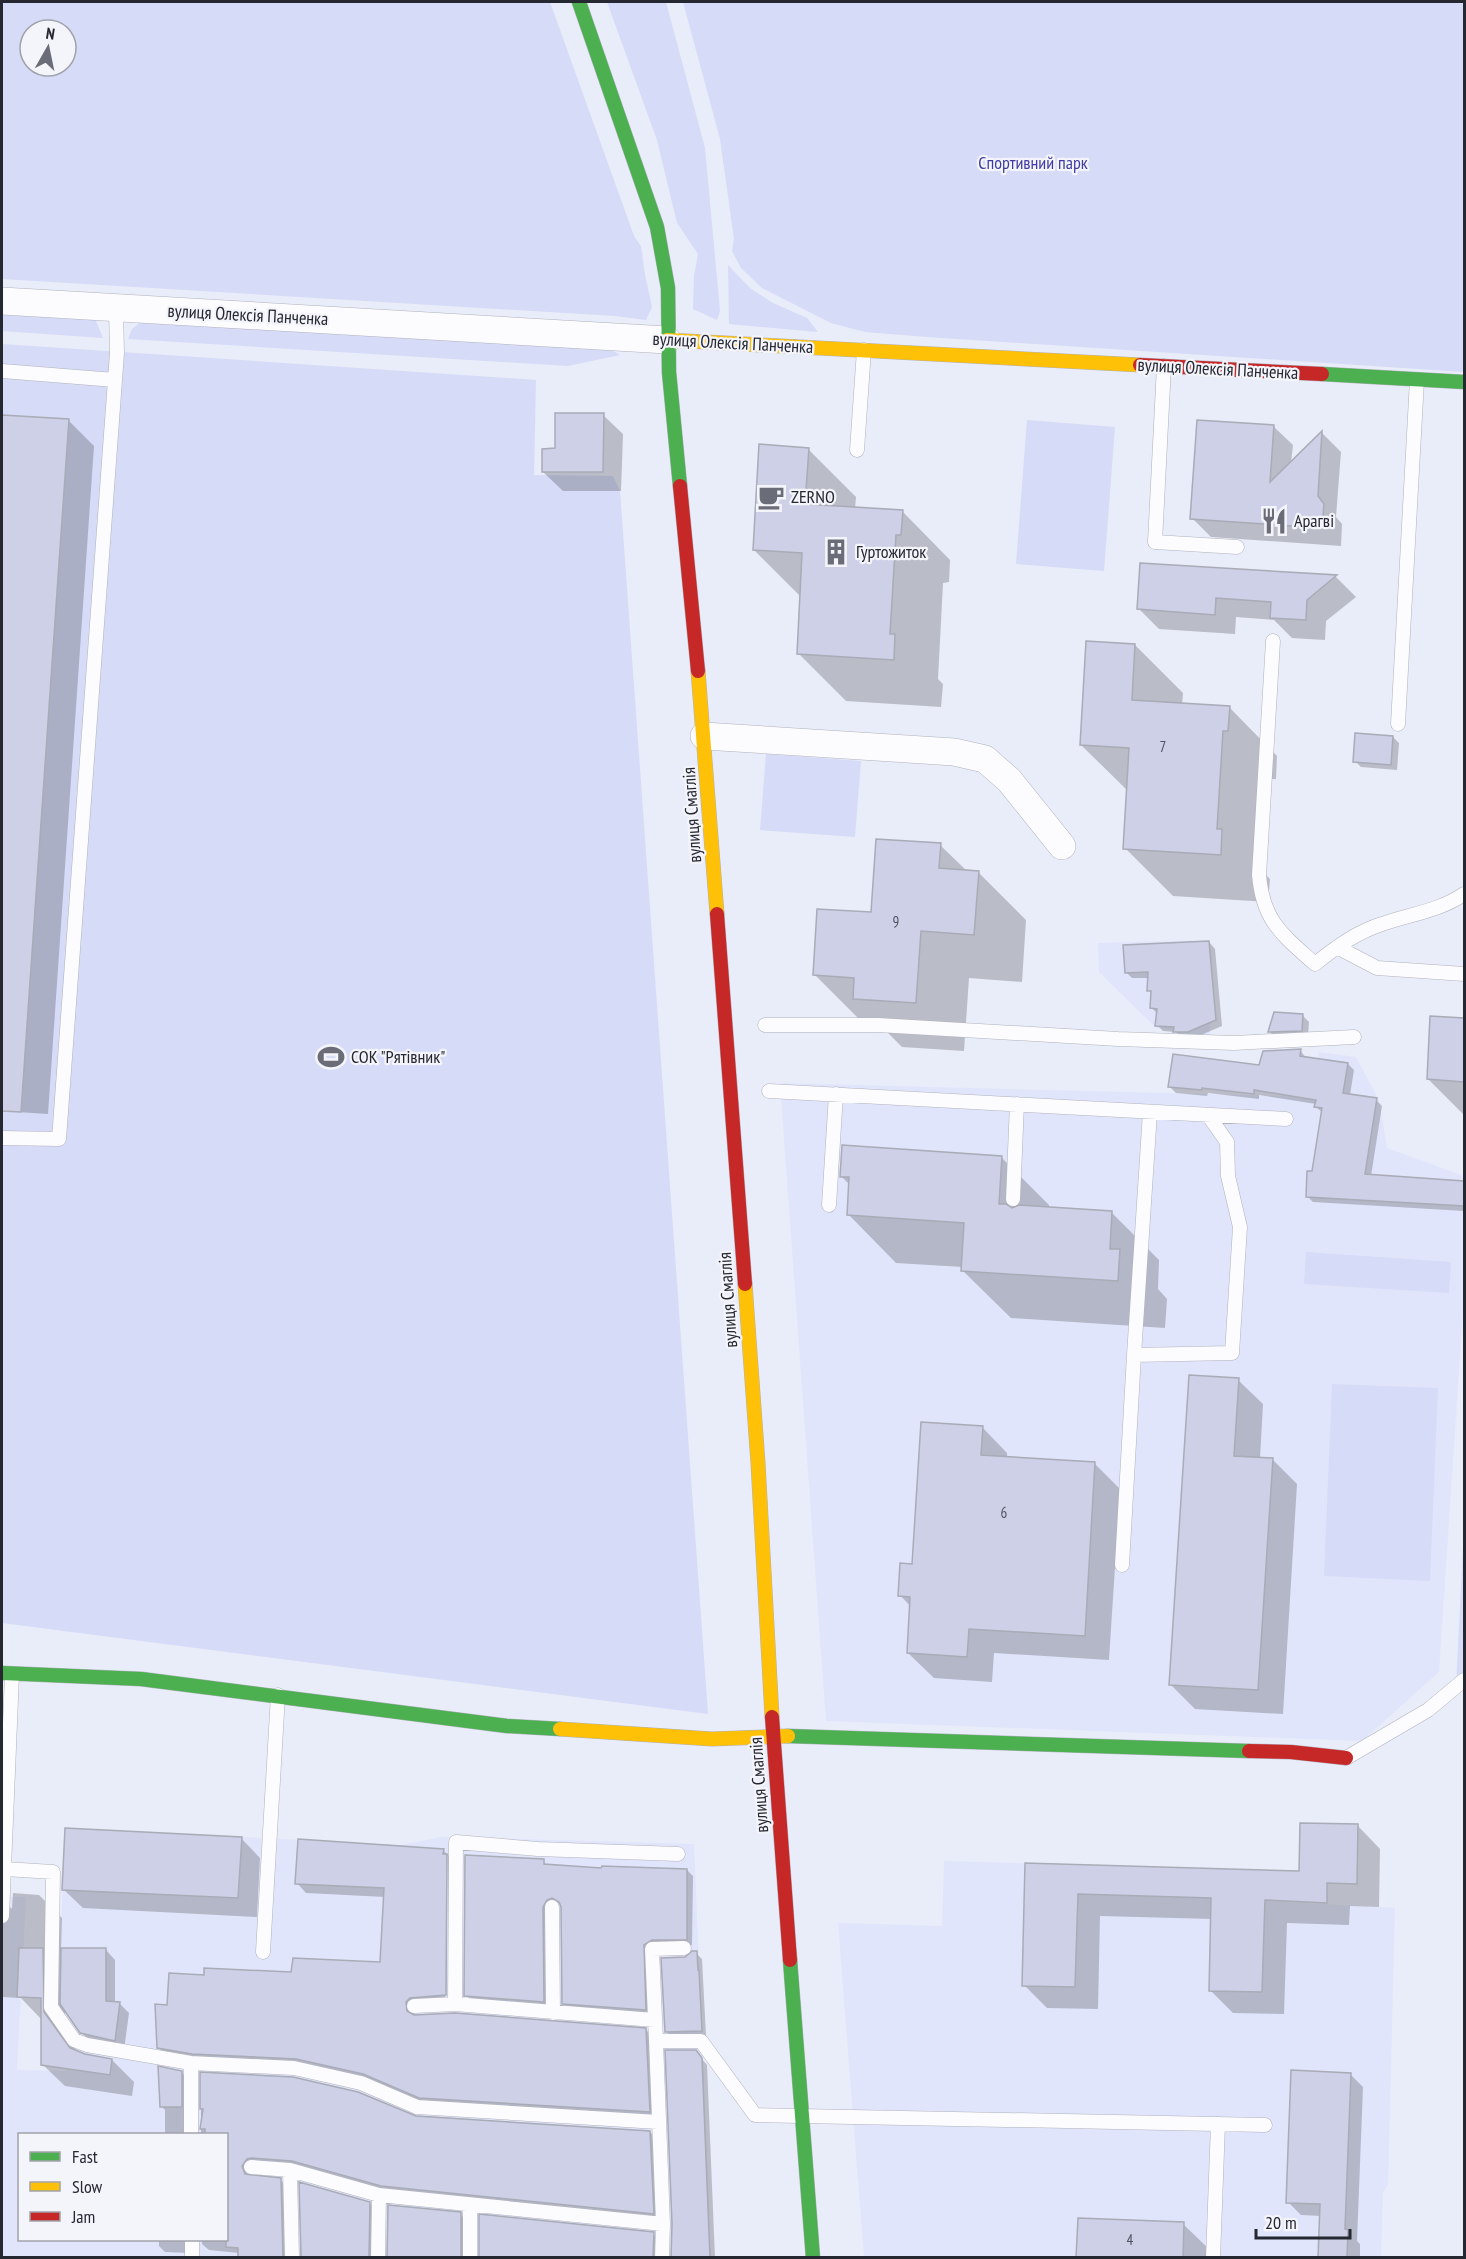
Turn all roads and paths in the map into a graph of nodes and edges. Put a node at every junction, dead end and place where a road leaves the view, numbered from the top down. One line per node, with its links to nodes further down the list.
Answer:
1 (579, 2): 4 (street, вулиця Смаглія)
2 (2, 301): 3 (street, вулиця Олексія Панченка)
3 (116, 308): 4 (street, вулиця Олексія Панченка); 8 (lane)
4 (667, 340): 5 (street, вулиця Олексія Панченка); 15 (street, вулиця Смаглія)
5 (864, 350): 6 (street, вулиця Олексія Панченка); 11 (lane)
6 (1164, 366): 9 (street, вулиця Олексія Панченка); 12 (lane)
7 (2, 371): 8 (lane)
8 (114, 380): 28 (lane)
9 (1418, 380): 10 (street, вулиця Олексія Панченка); 14 (lane)
10 (1464, 382)
11 (857, 450)
12 (1237, 548)
13 (1273, 641): 18 (lane)
14 (1398, 724)
15 (704, 736): 16 (street); 36 (street, вулиця Смаглія)
16 (1062, 846)
17 (1464, 894): 18 (lane)
18 (1337, 947): 19 (lane)
19 (1464, 974)
20 (765, 1025): 21 (lane)
21 (1354, 1037)
22 (769, 1091): 23 (lane)
23 (836, 1094): 24 (lane); 30 (lane)
24 (1017, 1104): 25 (lane); 29 (lane)
25 (1150, 1112): 26 (lane); 31 (lane)
26 (1208, 1115): 27 (lane); 31 (lane)
27 (1286, 1119)
28 (2, 1138)
29 (1013, 1199)
30 (829, 1205)
31 (1134, 1355): 32 (lane)
32 (1122, 1565)
33 (7, 1674): 35 (street); 38 (lane)
34 (1464, 1680): 37 (lane)
35 (278, 1695): 36 (street); 44 (lane)
36 (773, 1736): 37 (street); 51 (street, вулиця Смаглія)
37 (1346, 1758)
38 (4, 1795): 40 (lane)
39 (678, 1854): 45 (lane)
40 (5, 1869): 42 (lane); 50 (lane)
41 (552, 1907): 47 (lane)
42 (2, 1916)
43 (684, 1948): 48 (lane)
44 (263, 1952)
45 (454, 2004): 46 (lane); 47 (lane)
46 (414, 2006)
47 (553, 2013): 48 (lane)
48 (654, 2020): 49 (lane)
49 (656, 2041): 51 (lane); 52 (lane)
50 (191, 2063): 52 (lane); 55 (lane)
51 (802, 2116): 53 (lane); 67 (street, вулиця Смаглія)
52 (658, 2122): 60 (lane)
53 (1218, 2124): 54 (lane); 68 (lane)
54 (1265, 2125)
55 (191, 2133)
56 (251, 2167): 57 (lane)
57 (290, 2170): 58 (lane); 63 (lane)
58 (379, 2195): 59 (lane); 64 (lane)
59 (471, 2205): 60 (lane); 65 (lane)
60 (663, 2224): 66 (lane)
61 (192, 2241): 62 (lane)
62 (192, 2258)
63 (292, 2258)
64 (378, 2258)
65 (470, 2258)
66 (662, 2258)
67 (813, 2258)
68 (1213, 2258)

